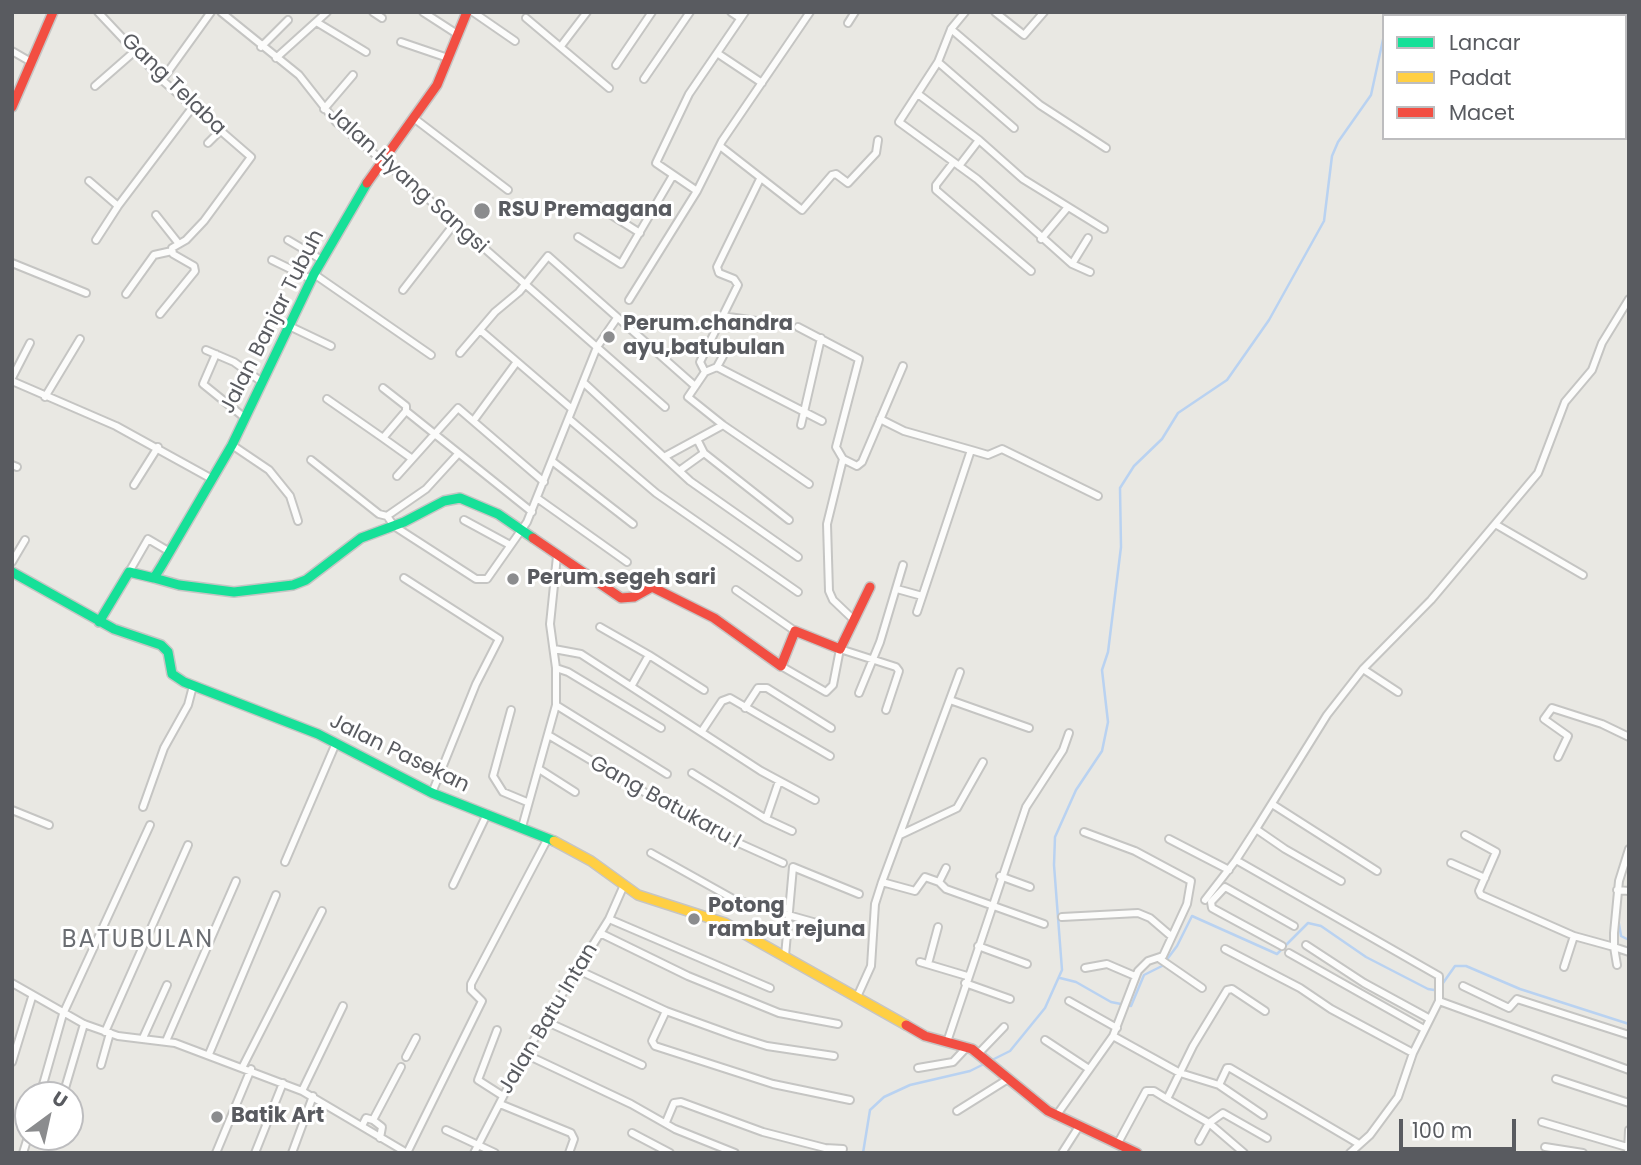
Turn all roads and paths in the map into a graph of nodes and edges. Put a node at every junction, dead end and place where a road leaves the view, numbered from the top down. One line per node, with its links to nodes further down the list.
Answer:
1 (53, 12): 36 (main road)
2 (97, 12): 31 (street, Gang Telaba)
3 (211, 12): 41 (street)
4 (221, 12): 29 (street, Jalan Hyang Sangsi)
5 (327, 12): 22 (street)
6 (373, 12): 19 (street)
7 (422, 12): 25 (street)
8 (470, 12): 25 (main road, Jalan Banjar Tubuh); 26 (street)
9 (587, 12): 28 (street)
10 (652, 12): 38 (street)
11 (691, 12): 40 (street)
12 (731, 12): 18 (street)
13 (810, 12): 42 (street)
14 (855, 12): 23 (street)
15 (965, 12): 24 (street)
16 (995, 12): 17 (street)
17 (1044, 12)
18 (743, 15): 33 (street)
19 (382, 18)
20 (526, 18): 28 (street)
21 (288, 20): 29 (street)
22 (318, 23): 32 (street); 34 (street)
23 (848, 23)
24 (951, 29): 37 (street); 56 (street)
25 (457, 34): 35 (main road, Jalan Banjar Tubuh)
26 (515, 41)
27 (401, 42): 35 (street)
28 (561, 46): 44 (street)
29 (261, 47): 34 (street, Jalan Hyang Sangsi)
30 (12, 51): 36 (street)
31 (135, 51): 41 (street, Gang Telaba); 43 (street)
32 (366, 52)
33 (717, 53): 42 (street); 59 (street)
34 (276, 58): 48 (street, Jalan Hyang Sangsi)
35 (448, 58): 49 (main road, Jalan Banjar Tubuh)
36 (31, 62): 46 (main road)
37 (938, 62): 45 (street); 50 (street)
38 (616, 65)
39 (352, 75): 48 (street)
40 (644, 79)
41 (162, 80): 47 (street, Gang Telaba)
42 (762, 83): 55 (street)
43 (95, 86)
44 (609, 88)
45 (918, 94): 53 (street); 58 (street)
46 (12, 107)
47 (192, 108): 51 (street, Gang Telaba); 64 (street)
48 (324, 109): 57 (street, Jalan Hyang Sangsi)
49 (415, 119): 57 (main road, Jalan Banjar Tubuh); 62 (street)
50 (1014, 128)
51 (220, 131): 54 (street); 76 (street, Gang Telaba)
52 (878, 140): 60 (street)
53 (979, 140): 58 (street); 66 (street)
54 (208, 143)
55 (720, 146): 60 (street); 63 (street)
56 (1107, 148)
57 (383, 160): 68 (street, Jalan Hyang Sangsi); 79 (main road, Jalan Banjar Tubuh)
58 (956, 164): 73 (street); 82 (street)
59 (673, 177): 63 (street); 70 (street)
60 (760, 179): 92 (street)
61 (89, 181): 64 (street)
62 (508, 190)
63 (697, 191): 90 (street)
64 (118, 205): 74 (street)
65 (597, 206): 70 (street)
66 (1068, 207): 69 (street); 73 (street)
67 (156, 215): 76 (street)
68 (456, 223): 85 (street, Jalan Hyang Sangsi); 86 (street)
69 (1104, 229)
70 (639, 233): 71 (street)
71 (578, 237)
72 (1088, 237): 81 (street)
73 (1041, 239): 81 (street)
74 (96, 240)
75 (288, 240): 79 (street)
76 (179, 244): 77 (street)
77 (172, 251): 88 (street); 91 (street)
78 (272, 260): 84 (street)
79 (322, 260): 84 (main road, Jalan Banjar Tubuh)
80 (12, 263): 87 (street)
81 (1072, 264): 83 (street)
82 (1031, 271)
83 (1090, 272)
84 (312, 277): 95 (main road, Jalan Banjar Tubuh); 106 (street)
85 (526, 285): 93 (street); 97 (street); 102 (street, Jalan Hyang Sangsi)
86 (403, 290)
87 (86, 293)
88 (126, 294)
89 (1629, 299): 157 (street)
90 (629, 300)
91 (160, 314)
92 (722, 316): 94 (street); 111 (street)
93 (618, 318): 102 (street); 115 (street)
94 (770, 323)
95 (287, 326): 101 (street); 113 (main road, Jalan Banjar Tubuh)
96 (798, 327): 98 (street)
97 (480, 330): 104 (street); 108 (street)
98 (821, 338): 122 (street); 140 (street)
99 (80, 339): 117 (street)
100 (30, 343): 112 (street)
101 (331, 346)
102 (597, 347): 114 (street); 119 (street, Jalan Hyang Sangsi)
103 (206, 350): 105 (street)
104 (460, 353)
105 (216, 354): 113 (street); 123 (street)
106 (431, 355)
107 (723, 356): 110 (street)
108 (516, 363): 120 (street); 126 (street)
109 (903, 366): 125 (street)
110 (717, 367): 111 (street); 122 (street)
111 (705, 372): 115 (street)
112 (12, 380): 117 (street)
113 (262, 382): 123 (main road, Jalan Banjar Tubuh)
114 (583, 382): 120 (street); 138 (street)
115 (695, 386): 128 (street)
116 (383, 388): 121 (street)
117 (45, 397): 134 (street)
118 (327, 399): 131 (street)
119 (666, 407)
120 (572, 409): 124 (street)
121 (406, 411): 130 (street); 131 (street)
122 (803, 413): 127 (street); 129 (street)
123 (244, 418): 133 (main road, Jalan Banjar Tubuh)
124 (569, 419): 142 (street); 176 (street)
125 (880, 419): 135 (street); 140 (street)
126 (474, 420): 130 (street); 146 (street)
127 (822, 421)
128 (723, 425): 132 (street); 147 (street)
129 (801, 425)
130 (434, 434): 137 (street); 139 (street)
131 (383, 438): 139 (street)
132 (697, 439): 136 (street); 138 (street)
133 (232, 445): 145 (main road, Jalan Banjar Tubuh); 155 (street)
134 (158, 447): 145 (street); 148 (street)
135 (971, 450): 149 (street); 177 (street)
136 (704, 453): 143 (street); 154 (street)
137 (458, 454): 151 (street); 152 (street)
138 (664, 457): 143 (street)
139 (411, 458): 144 (street)
140 (843, 459): 179 (street)
141 (311, 460): 152 (street)
142 (552, 461): 146 (street); 156 (street)
143 (679, 471): 164 (street)
144 (397, 476)
145 (212, 479): 162 (main road, Jalan Banjar Tubuh)
146 (544, 482): 150 (street)
147 (809, 484)
148 (134, 485)
149 (1098, 496)
150 (537, 498): 151 (street); 166 (street)
151 (532, 512): 159 (street)
152 (387, 516): 158 (street)
153 (464, 520): 161 (street)
154 (789, 520)
155 (298, 521)
156 (633, 524)
157 (1495, 524): 170 (street); 189 (street)
158 (394, 526): 159 (main road); 161 (street); 171 (main road)
159 (522, 531): 161 (street); 163 (main road)
160 (25, 540): 165 (street)
161 (510, 545)
162 (170, 552): 169 (street); 171 (main road, Jalan Banjar Tubuh)
163 (557, 556): 183 (street); 187 (main road)
164 (797, 557)
165 (12, 562)
166 (627, 562)
167 (903, 565): 174 (street)
168 (12, 572): 180 (main road, Jalan Pasekan)
169 (129, 572): 171 (main road); 180 (main road)
170 (1583, 575)
171 (154, 578)
172 (404, 578): 217 (street)
173 (870, 587): 179 (main road)
174 (897, 589): 177 (street); 186 (street)
175 (736, 590): 182 (street)
176 (798, 592)
177 (922, 596): 178 (street)
178 (917, 612)
179 (854, 620): 184 (main road)
180 (99, 622): 192 (main road, Jalan Pasekan)
181 (600, 627): 185 (street)
182 (795, 631): 184 (main road); 187 (main road)
183 (554, 649): 188 (street); 191 (street)
184 (840, 649): 186 (street); 187 (street)
185 (649, 655): 191 (street); 193 (street)
186 (873, 659): 195 (street); 200 (street)
187 (781, 666)
188 (556, 668): 197 (street); 201 (street)
189 (1363, 669): 194 (street); 220 (street)
190 (960, 672): 196 (street)
191 (632, 685): 204 (street)
192 (193, 686): 208 (main road, Jalan Pasekan); 221 (street)
193 (704, 690)
194 (1398, 692)
195 (859, 693)
196 (950, 700): 203 (street); 231 (street)
197 (556, 705): 206 (street); 214 (street)
198 (745, 708): 202 (street); 204 (street); 209 (street)
199 (511, 710): 219 (street)
200 (886, 710)
201 (661, 728)
202 (831, 728)
203 (1029, 728)
204 (702, 731): 215 (street)
205 (1069, 733): 245 (street)
206 (550, 736): 212 (street); 240 (street, Gang Batukaru I)
207 (1629, 737): 210 (street)
208 (336, 743): 217 (main road, Jalan Pasekan); 239 (street)
209 (830, 756)
210 (1558, 757)
211 (983, 762): 231 (street)
212 (539, 769): 216 (street); 219 (street)
213 (692, 773): 224 (street)
214 (667, 774)
215 (779, 781): 218 (street); 224 (street)
216 (575, 792)
217 (432, 793): 223 (main road, Jalan Pasekan)
218 (815, 800)
219 (527, 802): 227 (street)
220 (1272, 804): 228 (street); 244 (street)
221 (143, 807)
222 (12, 810): 225 (street)
223 (487, 814): 227 (main road, Jalan Pasekan); 251 (street)
224 (766, 819): 229 (street)
225 (48, 825)
226 (150, 825): 303 (street)
227 (522, 827): 233 (main road, Jalan Pasekan)
228 (1256, 829): 238 (street); 249 (street)
229 (792, 831)
230 (1084, 832): 260 (street)
231 (900, 835): 248 (street)
232 (1465, 835): 246 (street)
233 (548, 838): 252 (main road, Jalan Pasekan); 375 (street)
234 (1169, 839): 243 (street)
235 (188, 845): 312 (street)
236 (1629, 849): 254 (street)
237 (651, 853): 262 (street)
238 (1236, 860): 243 (street); 299 (street)
239 (285, 862)
240 (783, 863)
241 (1451, 863): 246 (street)
242 (946, 868): 250 (street)
243 (1229, 870): 258 (street)
244 (1377, 870)
245 (1000, 877): 253 (street); 259 (street)
246 (1485, 878): 271 (street)
247 (236, 881): 318 (street)
248 (882, 881): 250 (street); 296 (street)
249 (1341, 881)
250 (939, 882): 259 (street)
251 (453, 885)
252 (624, 885): 264 (street, Jalan Batu Intan); 279 (main road, Jalan Pasekan)
253 (1031, 887)
254 (1617, 890): 255 (street); 275 (street)
255 (1629, 891)
256 (859, 894): 262 (street)
257 (276, 895): 323 (street)
258 (1208, 901): 260 (street); 266 (street); 274 (street)
259 (991, 904): 265 (street); 273 (street)
260 (1187, 904): 270 (street)
261 (322, 911): 331 (street)
262 (788, 912): 269 (street); 279 (street)
263 (1062, 917): 270 (street)
264 (609, 919): 268 (street, Jalan Batu Intan); 293 (street)
265 (1044, 924)
266 (1294, 926)
267 (938, 927): 282 (street)
268 (600, 933): 287 (street, Jalan Batu Intan); 307 (street)
269 (852, 933)
270 (1171, 936): 280 (street)
271 (1573, 936): 275 (street); 285 (street)
272 (1306, 945): 304 (street)
273 (978, 946): 283 (street); 289 (street)
274 (1282, 946)
275 (1614, 947): 277 (street); 284 (street)
276 (1225, 949): 322 (street)
277 (1629, 952)
278 (1289, 953): 310 (street)
279 (785, 956): 296 (main road, Jalan Pasekan)
280 (1160, 959): 288 (street); 294 (street)
281 (920, 962): 282 (street)
282 (928, 964): 289 (street)
283 (1027, 964)
284 (1617, 965)
285 (1564, 967)
286 (1085, 968): 288 (street)
287 (578, 970): 301 (street); 305 (street, Jalan Batu Intan)
288 (1135, 976): 309 (street)
289 (966, 980): 297 (street); 319 (street)
290 (12, 984): 295 (street)
291 (167, 985): 315 (street)
292 (1463, 986): 314 (street)
293 (770, 988)
294 (1202, 988)
295 (32, 996): 303 (street); 327 (street)
296 (858, 997): 319 (main road, Jalan Pasekan)
297 (1010, 999)
298 (1069, 1001): 309 (street)
299 (1439, 1002): 304 (street); 334 (street)
300 (344, 1006): 342 (street)
301 (666, 1011): 325 (street); 346 (street)
302 (1265, 1011): 335 (street)
303 (63, 1014): 306 (street); 338 (street)
304 (1430, 1019): 310 (street)
305 (545, 1021): 324 (street, Jalan Batu Intan); 328 (street)
306 (84, 1024): 312 (street); 339 (street)
307 (838, 1024)
308 (1004, 1027): 321 (street)
309 (1117, 1028): 313 (street)
310 (1424, 1029): 322 (street)
311 (497, 1030): 344 (street)
312 (108, 1033): 315 (street); 329 (street)
313 (1113, 1035): 333 (street); 335 (street)
314 (1629, 1035)
315 (143, 1038): 318 (street)
316 (416, 1038): 326 (street)
317 (1045, 1040): 333 (street)
318 (166, 1041): 323 (street)
319 (947, 1042): 320 (main road, Jalan Pasekan)
320 (967, 1047): 321 (main road, Jalan Pasekan); 332 (street)
321 (979, 1053): 336 (main road, Jalan Pasekan)
322 (1413, 1053): 366 (street)
323 (209, 1054): 331 (street)
324 (525, 1054): 344 (street, Jalan Batu Intan); 353 (street)
325 (834, 1056)
326 (406, 1057)
327 (12, 1062)
328 (642, 1065)
329 (101, 1066)
330 (401, 1067): 352 (street)
331 (247, 1068): 340 (street); 372 (street)
332 (918, 1068)
333 (1088, 1069): 351 (street)
334 (1629, 1070)
335 (1180, 1073): 341 (street); 345 (street)
336 (1008, 1079): 349 (street); 351 (main road, Jalan Pasekan)
337 (1556, 1079): 347 (street)
338 (44, 1081)
339 (67, 1081)
340 (283, 1083): 342 (street); 373 (street)
341 (1219, 1085): 350 (street); 366 (street)
342 (302, 1091): 343 (street)
343 (313, 1096): 356 (street); 374 (street)
344 (503, 1096): 348 (street, Jalan Batu Intan)
345 (1167, 1099): 355 (street); 365 (street)
346 (850, 1100)
347 (1629, 1103)
348 (499, 1104): 367 (street, Jalan Batu Intan); 378 (street)
349 (957, 1111)
350 (1263, 1115)
351 (1056, 1116): 357 (main road, Jalan Pasekan)
352 (373, 1120): 356 (street); 362 (street)
353 (666, 1122): 369 (street); 380 (street)
354 (1542, 1122): 370 (street)
355 (1209, 1123): 363 (street); 364 (street); 382 (street)
356 (362, 1126): 362 (street)
357 (1079, 1128): 365 (main road, Jalan Pasekan); 381 (street)
358 (446, 1130): 367 (street)
359 (1629, 1130): 361 (street)
360 (632, 1133): 379 (street)
361 (1628, 1137): 370 (street)
362 (380, 1138): 375 (street)
363 (1267, 1138)
364 (1199, 1141)
365 (1118, 1143): 371 (main road, Jalan Pasekan)
366 (1359, 1144): 383 (street)
367 (477, 1145): 376 (street, Jalan Batu Intan); 377 (street)
368 (1545, 1147): 384 (street)
369 (844, 1149)
370 (1628, 1150)
371 (1133, 1152)
372 (216, 1153)
373 (255, 1153)
374 (292, 1153)
375 (407, 1153)
376 (474, 1153)
377 (495, 1153)
378 (569, 1153)
379 (670, 1153)
380 (734, 1153)
381 (1062, 1153)
382 (1244, 1153)
383 (1350, 1153)
384 (1583, 1153)

